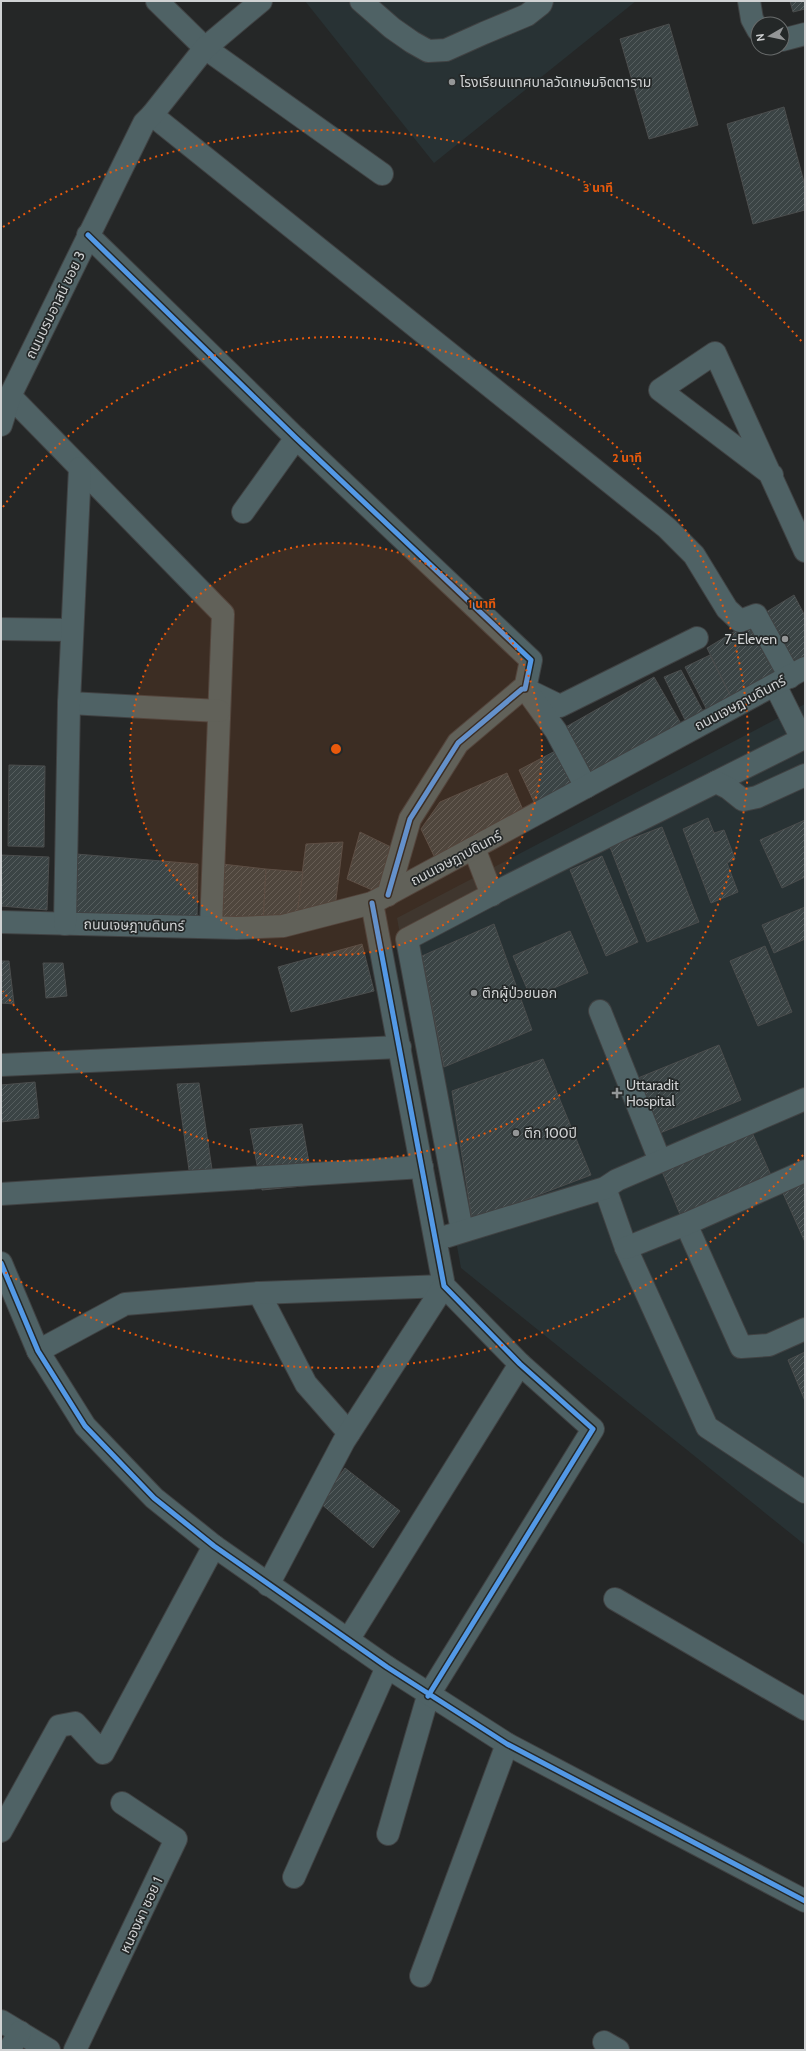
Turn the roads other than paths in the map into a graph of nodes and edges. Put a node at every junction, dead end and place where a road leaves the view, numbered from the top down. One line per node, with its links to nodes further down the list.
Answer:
1 (157, 1): 9 (street)
2 (261, 1): 9 (street, ถนนบรมอาสน์ ฃอย 3)
3 (361, 1): 4 (street)
4 (542, 1)
5 (749, 1): 6 (street)
6 (752, 16)
7 (805, 34): 8 (street)
8 (790, 38)
9 (204, 48): 10 (street, ถนนบรมอาสน์ ฃอย 3); 11 (street)
10 (152, 115): 12 (street, ถนนบรมอาสน์ ฃอย 3); 23 (street)
11 (382, 174)
12 (88, 236): 13 (street, ถนนบรมอาสน์ ฃอย 3); 15 (street)
13 (10, 396): 14 (street, ถนนบรมอาสน์ ฃอย 3); 16 (street)
14 (1, 425)
15 (296, 438): 18 (street); 24 (street)
16 (80, 468): 21 (street); 26 (street)
17 (772, 475): 17 (street); 19 (street)
18 (243, 512)
19 (805, 551)
20 (1, 629): 21 (street)
21 (72, 630): 25 (street)
22 (698, 638): 24 (street)
23 (795, 676): 27 (street); 30 (street, ถนนเจษฎาบดินทร์)
24 (525, 689): 30 (street); 33 (street)
25 (69, 703): 26 (street); 35 (street)
26 (219, 710): 36 (street)
27 (799, 719): 29 (street)
28 (805, 775): 29 (street)
29 (716, 782): 32 (street)
30 (586, 787): 31 (street, ถนนเจษฎาบดินทร์)
31 (474, 848): 32 (street); 33 (street, ถนนเจษฎาบดินทร์)
32 (492, 895): 37 (street)
33 (380, 899): 36 (street, ถนนเจษฎาบดินทร์); 38 (street)
34 (1, 922): 35 (street, ถนนเจษฎาบดินทร์)
35 (65, 924): 36 (street, ถนนเจษฎาบดินทร์)
36 (211, 927)
37 (409, 955): 38 (street); 49 (street)
38 (384, 963): 40 (street)
39 (600, 1010): 43 (street)
40 (400, 1047): 41 (street); 44 (street)
41 (1, 1065)
42 (805, 1099): 43 (street)
43 (660, 1161): 46 (street)
44 (422, 1167): 47 (street); 50 (street)
45 (805, 1171): 48 (street)
46 (605, 1188): 49 (street); 51 (street)
47 (1, 1194)
48 (686, 1224): 51 (street); 55 (street)
49 (462, 1231): 50 (street)
50 (436, 1240): 53 (street)
51 (626, 1248): 59 (street)
52 (1, 1263): 56 (street)
53 (444, 1286): 54 (street); 57 (street); 58 (street)
54 (259, 1294): 56 (street); 58 (street)
55 (805, 1329)
56 (38, 1351): 60 (street)
57 (520, 1364): 63 (street); 65 (street)
58 (349, 1433): 61 (street)
59 (805, 1492)
60 (214, 1546): 61 (street); 69 (street)
61 (268, 1585): 63 (street)
62 (615, 1599): 66 (street)
63 (348, 1640): 64 (street)
64 (387, 1667): 65 (street); 71 (street)
65 (428, 1696): 67 (street); 70 (street)
66 (805, 1709)
67 (507, 1744): 72 (street); 73 (street)
68 (122, 1803): 77 (street, หนองผา ซอย 1)
69 (1, 1831)
70 (388, 1834)
71 (294, 1877)
72 (805, 1901)
73 (421, 1976)
74 (1, 2021): 75 (street)
75 (14, 2041): 76 (street)
76 (49, 2050)
77 (76, 2050)

